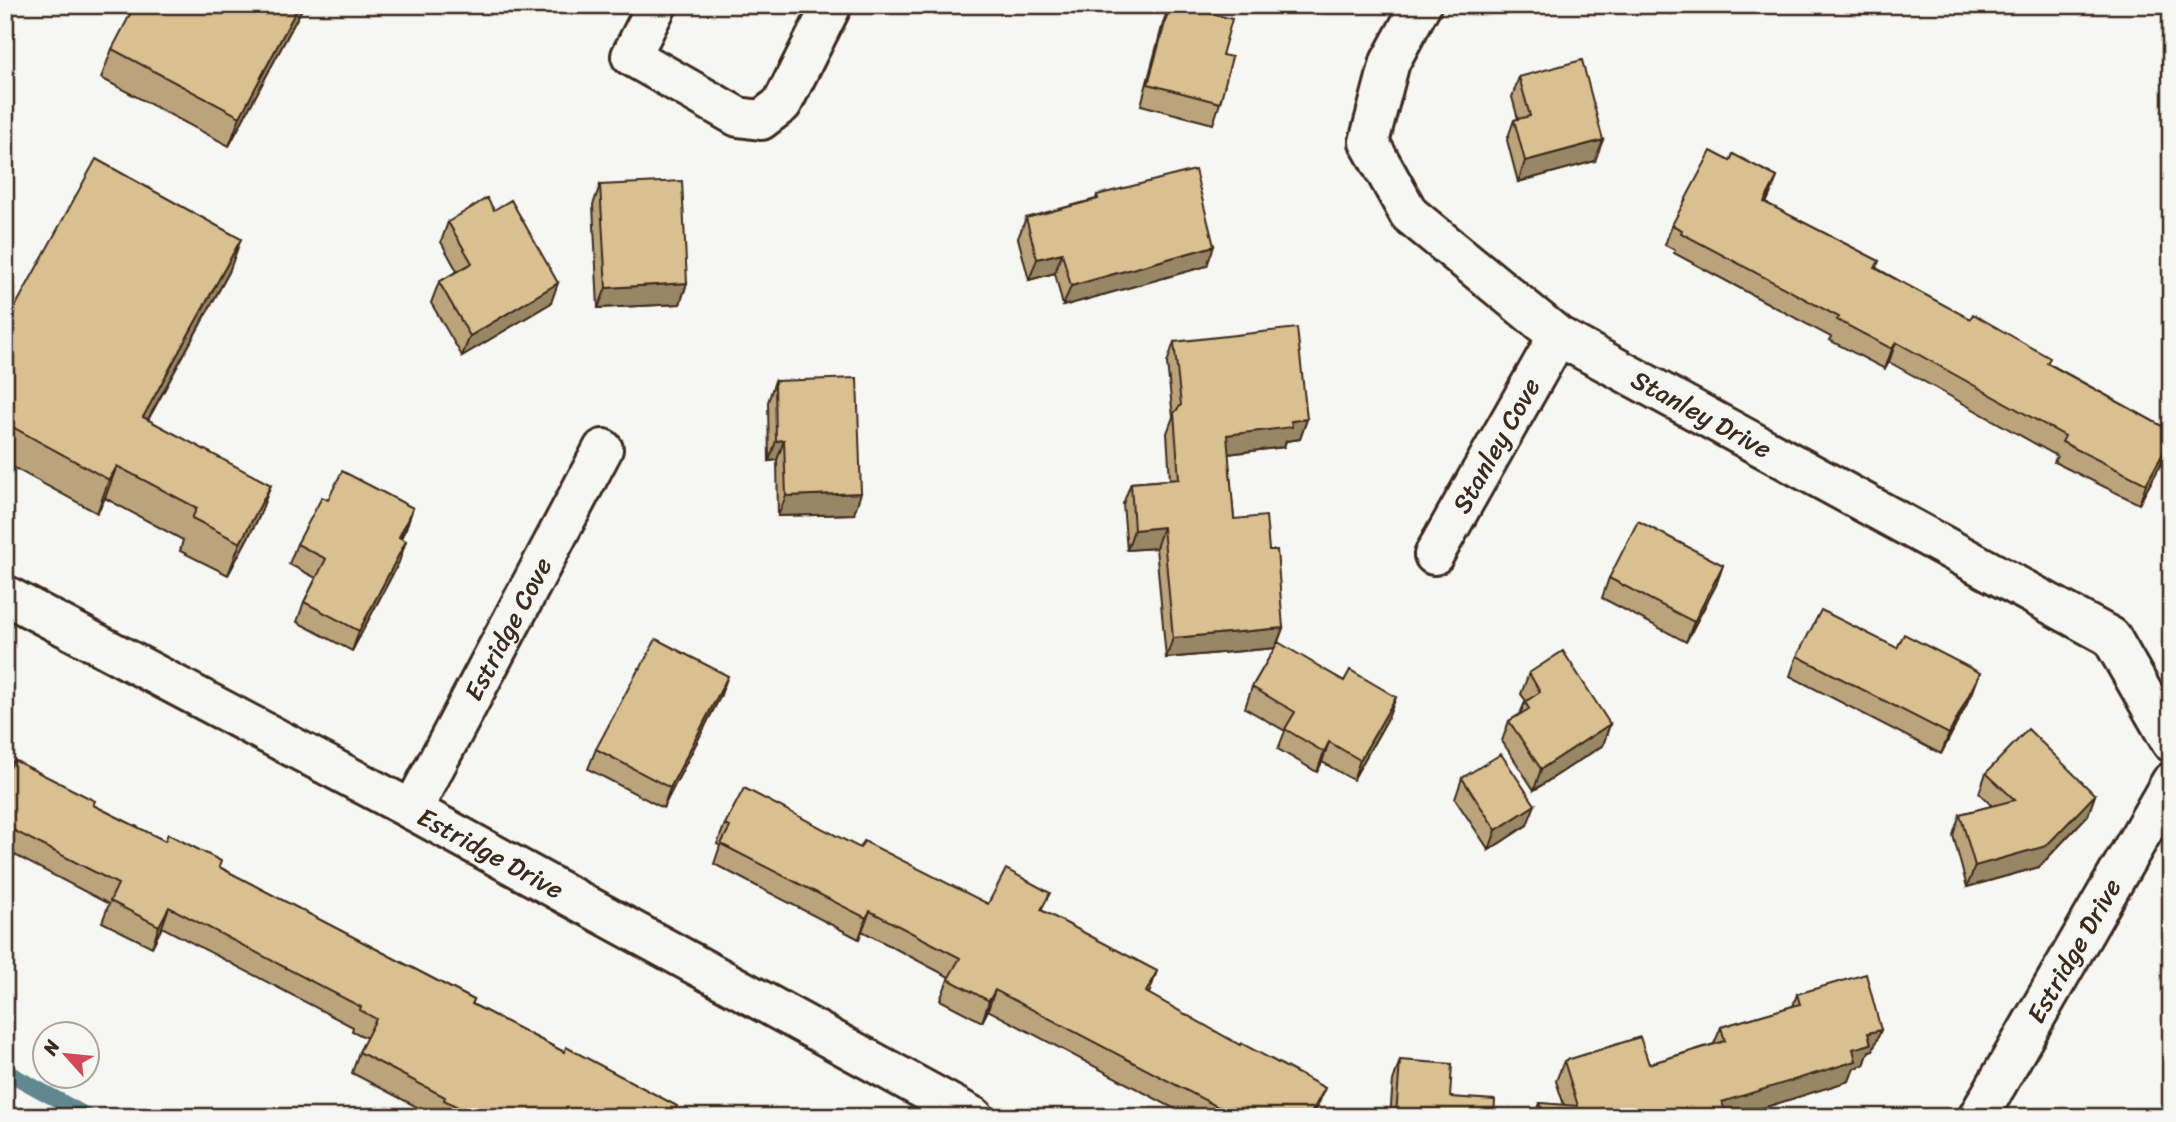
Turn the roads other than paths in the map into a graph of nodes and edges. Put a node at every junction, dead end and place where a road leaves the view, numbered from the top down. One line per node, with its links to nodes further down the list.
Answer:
1 (657, 5): 2 (street)
2 (832, 5)
3 (1421, 5): 4 (street, Stanley Drive)
4 (1558, 337): 6 (street, Stanley Cove); 8 (street, Stanley Drive)
5 (603, 449): 10 (street, Estridge Cove)
6 (1434, 555)
7 (5, 596): 10 (street, Estridge Drive)
8 (2171, 742)
9 (2171, 782): 12 (street, Estridge Drive)
10 (412, 810): 11 (street, Estridge Drive)
11 (974, 1117)
12 (1978, 1117)

